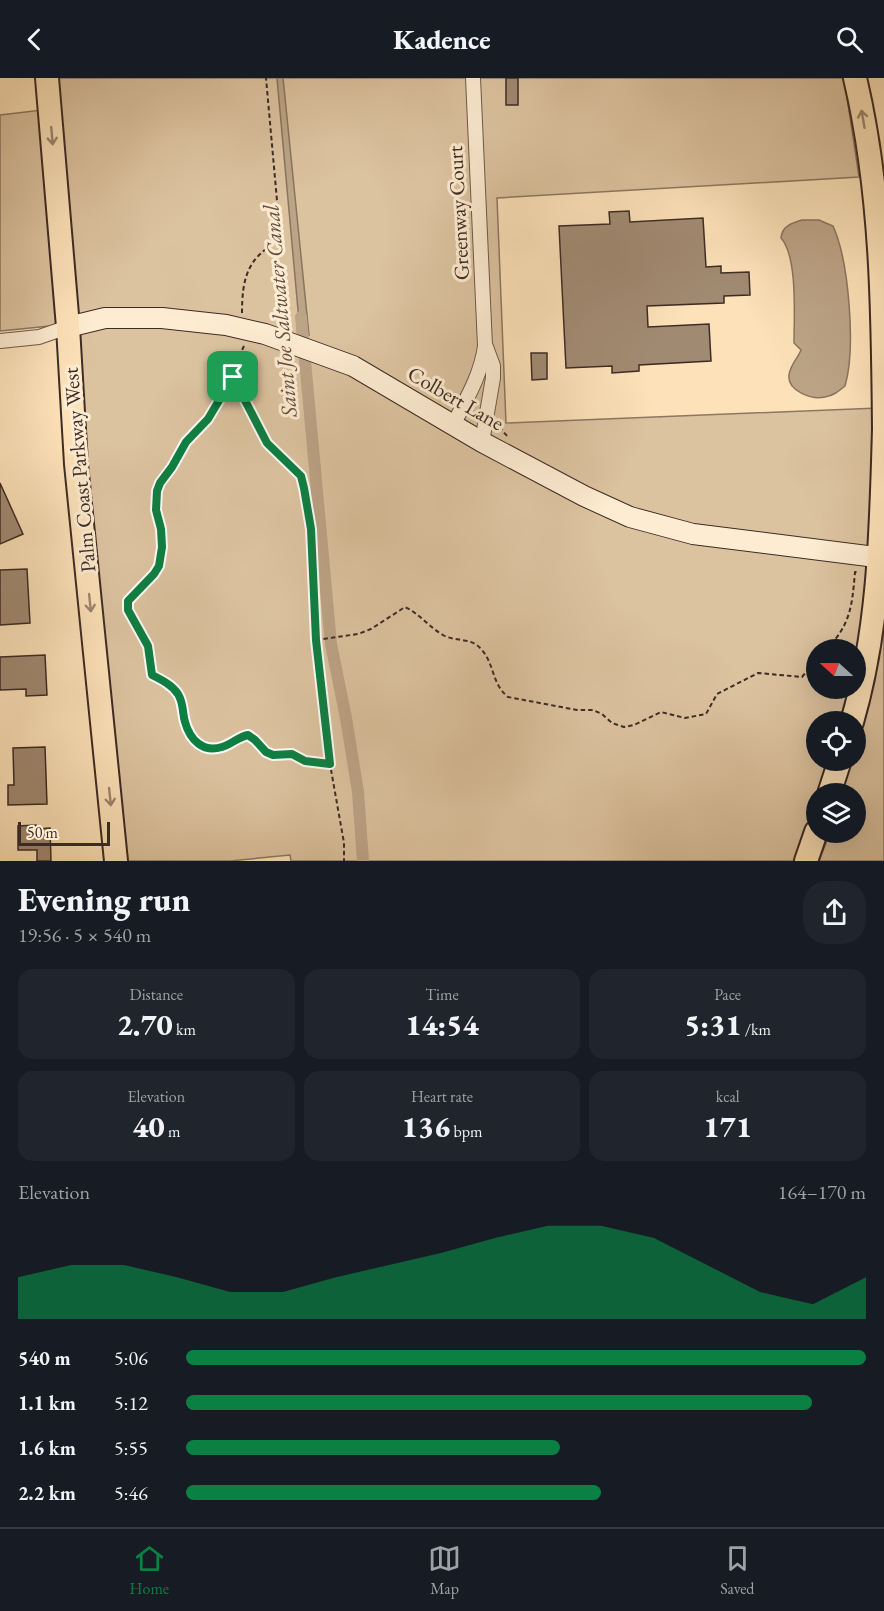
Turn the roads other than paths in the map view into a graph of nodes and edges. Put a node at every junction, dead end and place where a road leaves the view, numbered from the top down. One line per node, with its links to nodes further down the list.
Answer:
1 (47, 78): 4 (main road, Palm Coast Parkway West, one-way to 4)
2 (473, 78): 6 (street, Greenway Court)
3 (855, 78): 8 (main road, one-way to 3)
4 (68, 327): 5 (street, Colbert Lane); 7 (street, Colbert Lane); 13 (main road, Palm Coast Parkway West, one-way to 13)
5 (0, 341)
6 (485, 345): 7 (street); 9 (street)
7 (453, 424): 9 (street, Colbert Lane)
8 (884, 429): 10 (main road)
9 (482, 442): 10 (street, Colbert Lane)
10 (881, 563): 11 (main road)
11 (854, 711)
12 (812, 843): 14 (main road)
13 (116, 861)
14 (806, 861)

